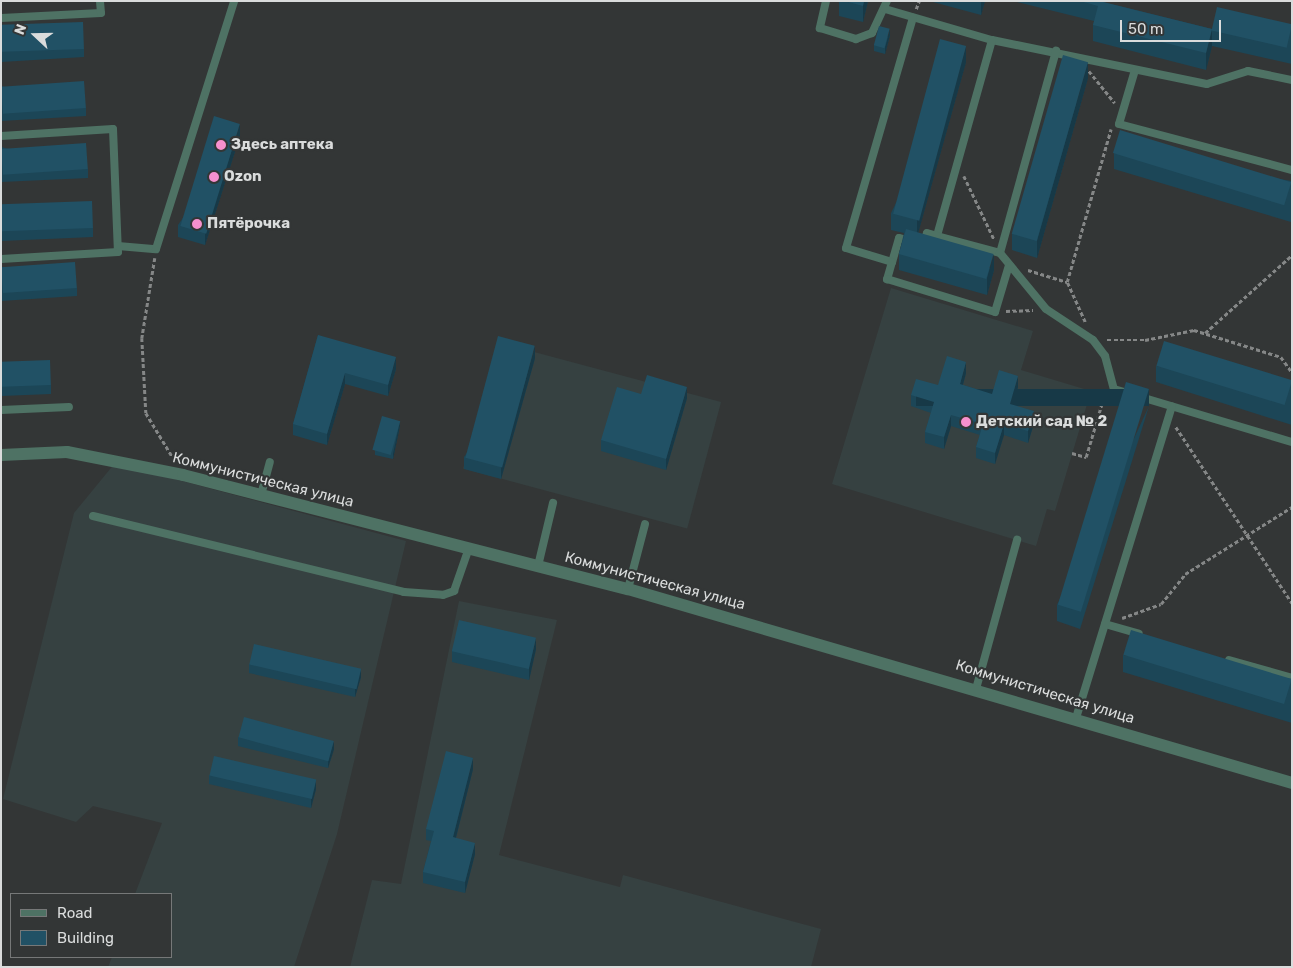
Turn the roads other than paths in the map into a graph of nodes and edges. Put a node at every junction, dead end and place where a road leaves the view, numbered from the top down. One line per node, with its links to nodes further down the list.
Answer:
1 (100, 1): 5 (lane)
2 (234, 1): 16 (lane)
3 (826, 1): 4 (lane)
4 (886, 5): 6 (lane)
5 (1, 18)
6 (913, 18): 7 (lane); 19 (lane)
7 (992, 40): 8 (lane); 13 (lane)
8 (1056, 51): 9 (lane); 17 (lane)
9 (1135, 70): 10 (lane); 12 (lane)
10 (1292, 80)
11 (1, 136): 16 (lane)
12 (1292, 170)
13 (936, 236): 15 (lane); 17 (lane)
14 (907, 240): 19 (lane)
15 (916, 243)
16 (118, 246): 18 (lane)
17 (1000, 253): 20 (lane)
18 (1, 259)
19 (892, 262): 20 (lane)
20 (1009, 265): 21 (lane)
21 (1172, 406): 24 (lane); 35 (lane)
22 (69, 407): 23 (lane)
23 (1, 410)
24 (1292, 442)
25 (1, 455): 27 (street, Коммунистическая улица)
26 (270, 462): 27 (lane)
27 (261, 495): 32 (street, Коммунистическая улица)
28 (553, 503): 33 (lane)
29 (93, 516): 32 (lane)
30 (645, 524): 34 (lane)
31 (1017, 540): 39 (lane)
32 (469, 548): 33 (street, Коммунистическая улица)
33 (538, 566): 34 (street, Коммунистическая улица)
34 (628, 589): 39 (street, Коммунистическая улица)
35 (1105, 624): 36 (lane); 40 (lane)
36 (1152, 637)
37 (1217, 656): 38 (lane)
38 (1292, 678)
39 (976, 689): 40 (street, Коммунистическая улица)
40 (1076, 718): 41 (street, Коммунистическая улица)
41 (1292, 783)

